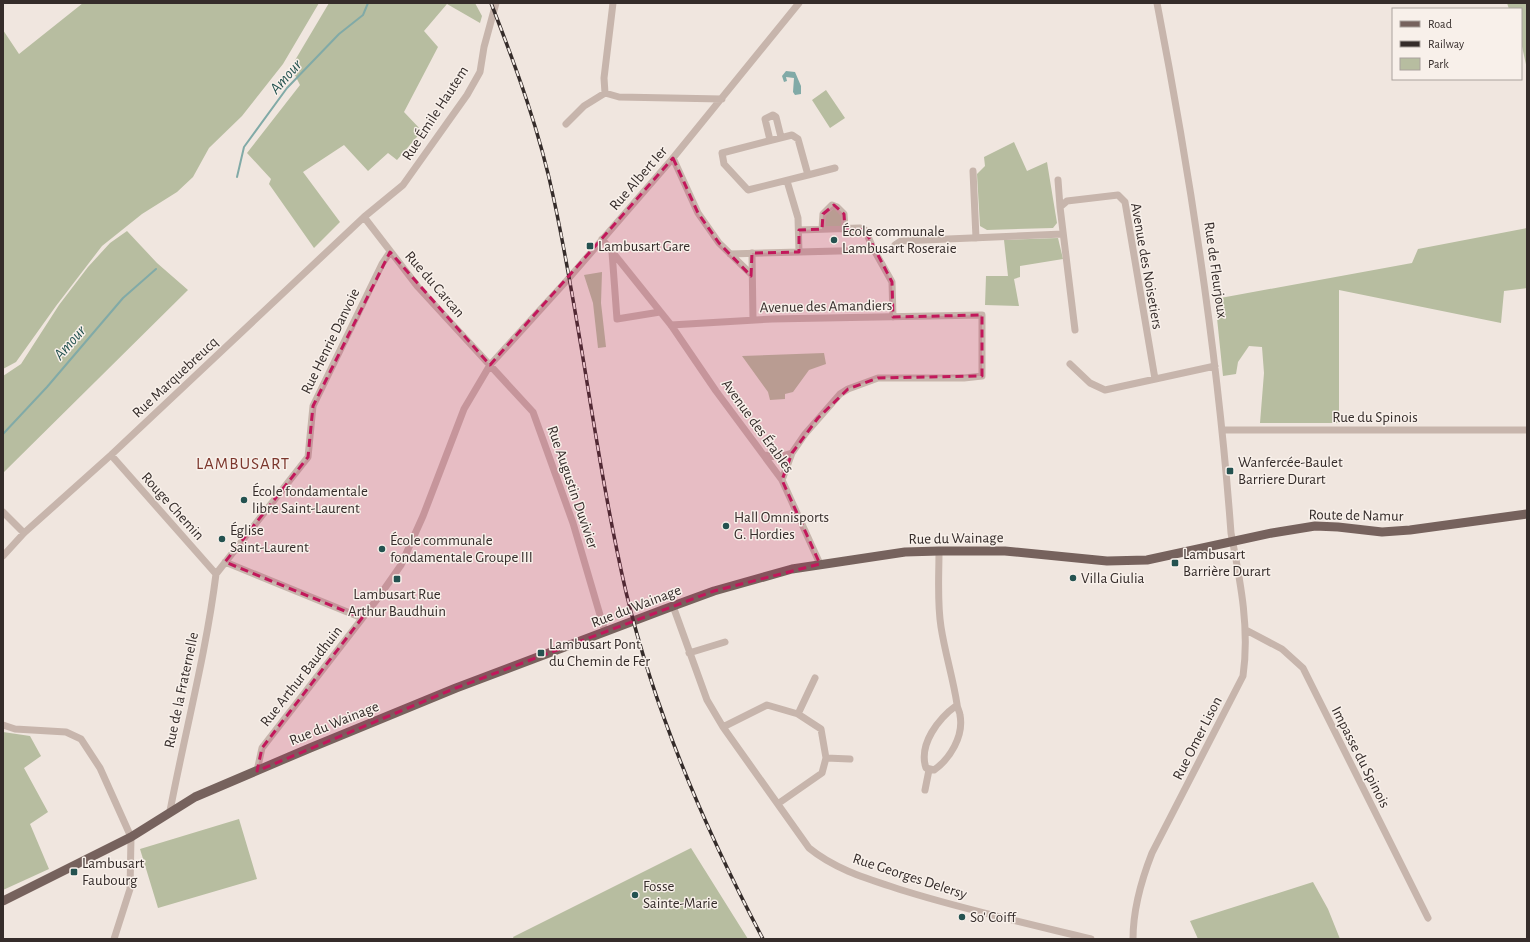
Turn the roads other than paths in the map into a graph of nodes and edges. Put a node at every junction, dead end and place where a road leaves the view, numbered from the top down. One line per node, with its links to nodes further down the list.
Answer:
1 (496, 3): 17 (street, Rue Émile Hautem)
2 (613, 3): 5 (street)
3 (799, 3): 6 (street, Rue Albert Ier)
4 (1157, 3): 39 (street, Rue de Fleurjoux)
5 (605, 93): 6 (street); 7 (street)
6 (722, 99): 10 (street, Rue Albert Ier)
7 (566, 124)
8 (781, 137): 9 (street); 9 (street); 13 (street)
9 (770, 140): 15 (street)
10 (673, 158): 23 (street, Rue Albert Ier); 30 (street)
11 (835, 168): 13 (street)
12 (973, 171): 22 (street)
13 (808, 175): 15 (street)
14 (1058, 180): 16 (street)
15 (787, 181): 20 (street)
16 (1060, 207): 21 (street); 40 (street, Avenue des Noisetiers)
17 (364, 217): 26 (street, Rue du Carcan); 44 (street, Rue Marquebreucq)
18 (822, 229): 19 (street); 19 (street); 20 (street)
19 (845, 229): 25 (street)
20 (799, 230): 28 (street)
21 (1063, 234): 22 (street); 36 (street)
22 (976, 238): 24 (street)
23 (602, 239): 27 (street, Avenue des Érables); 38 (street, Rue Albert Ier)
24 (895, 245)
25 (874, 250): 28 (street); 33 (street)
26 (390, 252): 38 (street, Rue du Carcan); 53 (street, Rue Henrie Danvoie)
27 (612, 252): 32 (street, Avenue des Érables); 32 (street)
28 (799, 252): 29 (street)
29 (752, 253): 30 (street); 31 (street)
30 (730, 254): 31 (street)
31 (751, 274): 34 (street)
32 (660, 312): 35 (street, Avenue des Érables)
33 (893, 317): 34 (street, Avenue des Amandiers); 43 (street, Avenue des Amandiers)
34 (753, 320): 35 (street, Avenue des Amandiers)
35 (671, 325): 45 (street, Avenue des Érables)
36 (1075, 330)
37 (1070, 364): 40 (street)
38 (490, 365): 57 (street, Rue Arthur Baudhuin); 59 (street, Rue Augustin Duvivier)
39 (1215, 366): 40 (street); 41 (street, Rue de Fleurjoux)
40 (1155, 378)
41 (1222, 430): 42 (street, Rue du Spinois); 50 (street, Rue de Fleurjoux)
42 (1527, 430)
43 (792, 453): 45 (street); 46 (street)
44 (111, 455): 49 (street, Rue Marquebreucq); 55 (street, Rouge Chemin)
45 (764, 455): 46 (street, Avenue des Érables)
46 (782, 480): 54 (street, Avenue des Érables)
47 (3, 512): 49 (street)
48 (1527, 514): 50 (main road, Route de Namur)
49 (24, 533): 52 (street, Rue Marquebreucq)
50 (1233, 542): 51 (main road, Rue du Wainage); 58 (street, Rue Omer Lison)
51 (939, 551): 54 (main road, Rue du Wainage); 63 (street)
52 (3, 556)
53 (225, 562): 55 (street, Rue Henrie Danvoie); 57 (street)
54 (820, 564): 56 (main road, Rue du Wainage)
55 (216, 574): 73 (street, Rue de la Fraternelle)
56 (673, 606): 59 (main road, Rue du Wainage); 61 (street, Rue Georges Delersy)
57 (362, 618): 70 (street, Rue Arthur Baudhuin)
58 (1246, 630): 76 (street, Impasse du Spinois); 79 (street, Rue Omer Lison)
59 (605, 632): 70 (main road, Rue du Wainage)
60 (725, 642): 61 (street)
61 (689, 653): 66 (street, Rue Georges Delersy)
62 (815, 678): 64 (street)
63 (957, 705): 69 (street); 69 (street)
64 (798, 714): 66 (street); 67 (street)
65 (3, 724): 74 (street)
66 (723, 726): 72 (street, Rue Georges Delersy)
67 (826, 758): 68 (street); 72 (street)
68 (850, 759)
69 (929, 770): 71 (street)
70 (257, 771): 73 (main road, Rue du Wainage)
71 (925, 790)
72 (778, 803): 78 (street, Rue Georges Delersy)
73 (170, 811): 74 (main road, Rue du Wainage)
74 (131, 837): 75 (main road, Rue du Wainage); 77 (street)
75 (3, 901)
76 (1428, 918)
77 (114, 939)
78 (1091, 939)
79 (1133, 939)

